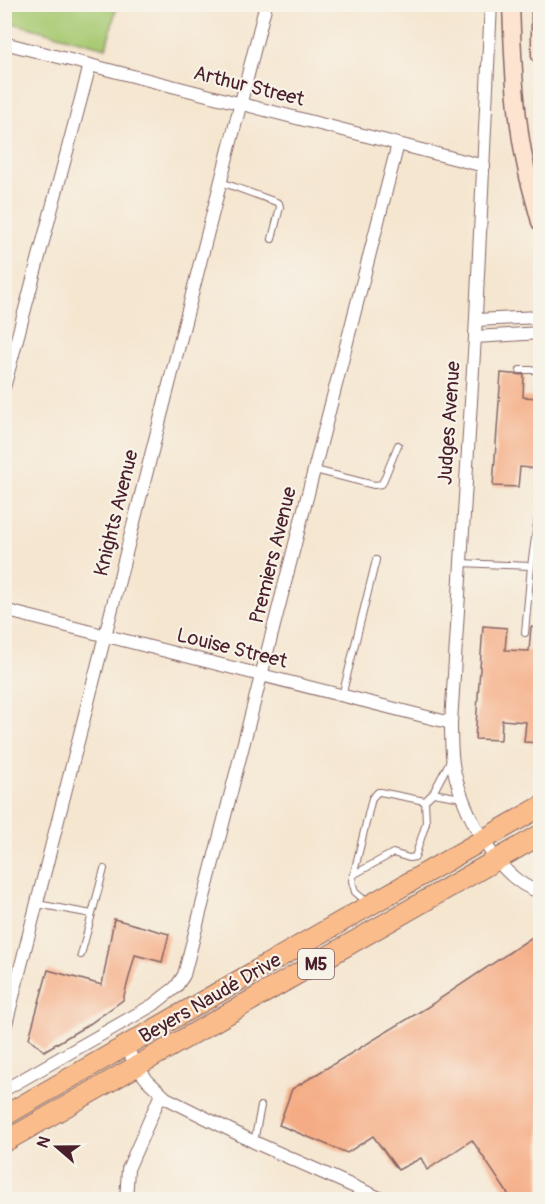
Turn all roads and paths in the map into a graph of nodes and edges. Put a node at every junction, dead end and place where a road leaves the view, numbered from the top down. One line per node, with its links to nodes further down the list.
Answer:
1 (266, 4): 8 (street, Knights Avenue)
2 (490, 4): 10 (street, Judges Avenue)
3 (511, 4): 12 (main road)
4 (540, 4): 6 (main road)
5 (4, 42): 7 (street, Arthur Street)
6 (540, 55)
7 (90, 64): 8 (street, Arthur Street); 20 (street)
8 (241, 104): 9 (street, Arthur Street); 11 (street, Knights Avenue)
9 (398, 144): 10 (street, Arthur Street); 22 (street, Premiers Avenue)
10 (484, 166): 15 (street, Judges Avenue)
11 (221, 182): 13 (lane); 29 (street, Knights Avenue)
12 (540, 222)
13 (272, 240)
14 (540, 317): 15 (street)
15 (476, 320): 17 (street, Judges Avenue)
16 (540, 333): 17 (street)
17 (475, 337): 25 (street, Judges Avenue)
18 (520, 370): 19 (lane)
19 (540, 370)
20 (4, 388)
21 (398, 445): 22 (lane)
22 (315, 470): 30 (street, Premiers Avenue)
23 (540, 503): 26 (lane)
24 (376, 560): 31 (lane)
25 (461, 563): 26 (lane); 32 (street, Judges Avenue)
26 (531, 566): 28 (lane)
27 (4, 610): 29 (street, Louise Street)
28 (525, 633)
29 (105, 636): 30 (street, Louise Street); 44 (street, Knights Avenue)
30 (262, 675): 31 (street, Louise Street); 51 (street, Premiers Avenue)
31 (342, 696): 32 (street, Louise Street)
32 (451, 723): 33 (street, Judges Avenue)
33 (452, 757): 34 (lane); 35 (street, Judges Avenue)
34 (434, 793): 35 (lane); 36 (lane)
35 (463, 798): 39 (street, Judges Avenue)
36 (425, 801): 42 (lane); 42 (lane)
37 (540, 807): 39 (main road, Beyers Naudé Drive / M5)
38 (540, 835): 40 (main road, Beyers Naudé Drive / M5)
39 (483, 839): 40 (street, Judges Avenue); 45 (main road, Beyers Naudé Drive / M5)
40 (496, 860): 43 (street, Judges Avenue); 50 (main road, Beyers Naudé Drive / M5)
41 (104, 869): 46 (lane)
42 (353, 875): 45 (lane)
43 (540, 892)
44 (37, 904): 46 (lane); 48 (street, Knights Avenue)
45 (371, 906): 49 (main road, Beyers Naudé Drive / M5)
46 (92, 914): 47 (lane)
47 (81, 955)
48 (4, 1032)
49 (126, 1046): 50 (street); 54 (main road, Beyers Naudé Drive / M5)
50 (136, 1066): 52 (street); 55 (main road, Beyers Naudé Drive / M5)
51 (4, 1090)
52 (161, 1094): 56 (street); 57 (street)
53 (261, 1106): 56 (lane)
54 (4, 1116)
55 (4, 1142)
56 (254, 1142): 58 (street)
57 (126, 1200)
58 (384, 1200)

